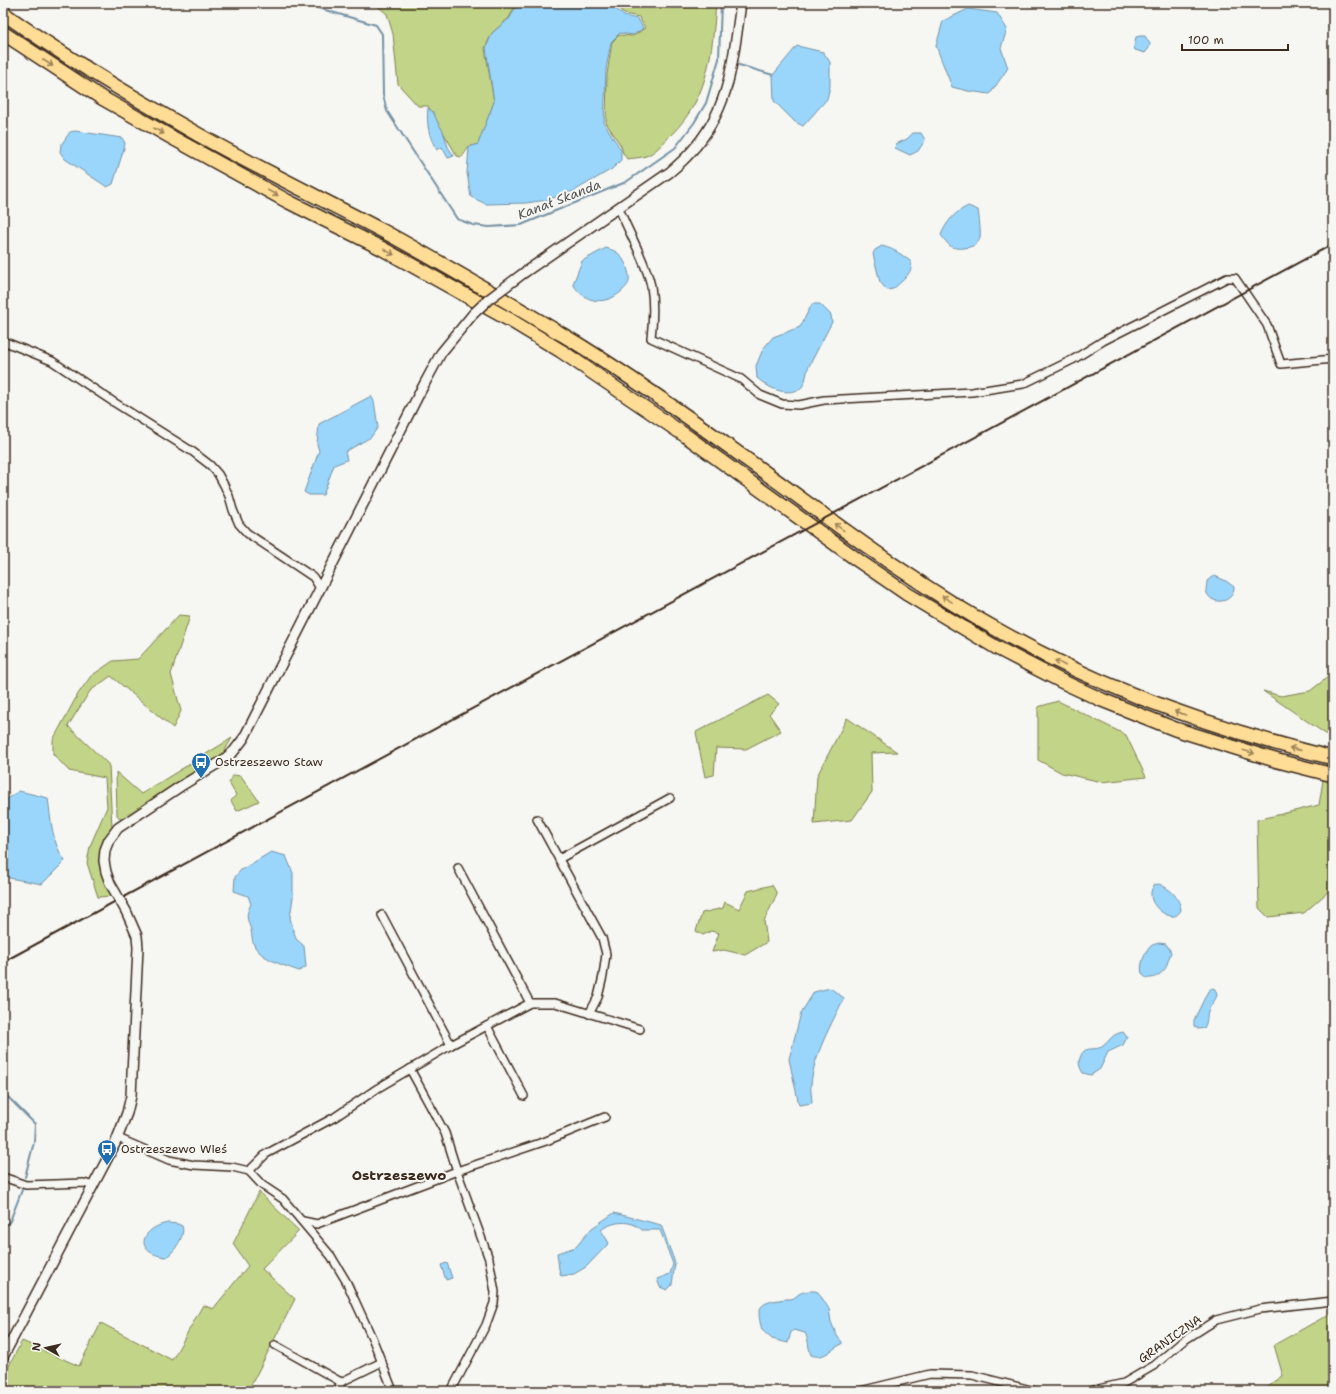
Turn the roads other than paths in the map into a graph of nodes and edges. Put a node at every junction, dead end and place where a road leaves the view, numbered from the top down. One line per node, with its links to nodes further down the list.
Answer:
1 (741, 3): 4 (street)
2 (3, 13): 8 (highway, one-way to 2)
3 (3, 33): 9 (highway, one-way to 9)
4 (619, 208): 6 (street); 7 (street, bridge)
5 (3, 341): 7 (street)
6 (1333, 359)
7 (320, 588): 23 (street, bridge)
8 (1333, 758)
9 (1333, 775)
10 (670, 798): 12 (street)
11 (537, 819): 12 (street)
12 (559, 859): 16 (street)
13 (458, 868): 15 (street)
14 (382, 916): 19 (street)
15 (530, 1003): 16 (street); 17 (street)
16 (589, 1014): 18 (street)
17 (487, 1026): 19 (street); 21 (street)
18 (640, 1029)
19 (451, 1045): 20 (street)
20 (410, 1069): 24 (street); 25 (street)
21 (524, 1096)
22 (605, 1117): 25 (street)
23 (118, 1138): 24 (street); 27 (street)
24 (249, 1171): 28 (street)
25 (457, 1171): 28 (street); 36 (street)
26 (3, 1177): 27 (street)
27 (93, 1186): 31 (street)
28 (303, 1221): 32 (street)
29 (1333, 1301): 39 (street, GRANICZNA)
30 (275, 1345): 33 (street)
31 (3, 1357)
32 (382, 1362): 33 (street); 35 (street)
33 (341, 1382): 34 (street)
34 (337, 1391)
35 (393, 1391)
36 (451, 1391)
37 (860, 1391): 38 (street)
38 (1035, 1391)
39 (1090, 1391)

